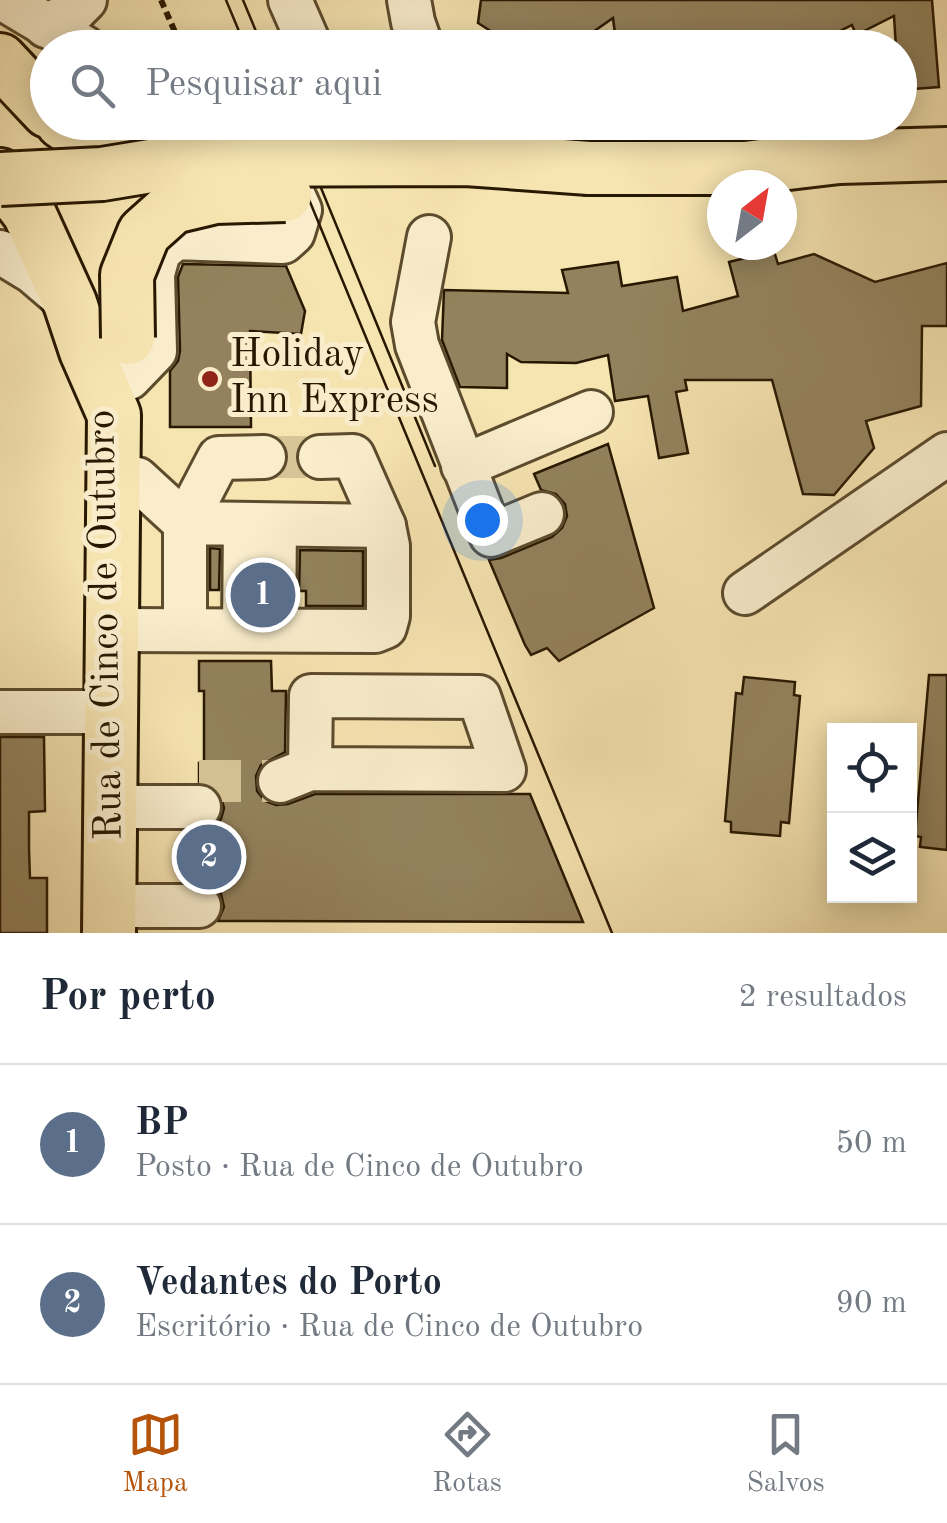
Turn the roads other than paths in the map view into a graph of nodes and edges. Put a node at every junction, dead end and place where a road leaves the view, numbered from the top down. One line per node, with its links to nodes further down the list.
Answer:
1 (5, 0): 5 (street)
2 (85, 0): 5 (street)
3 (290, 0): 7 (street)
4 (409, 0): 8 (street)
5 (46, 26): 6 (street)
6 (53, 30)
7 (303, 30)
8 (415, 30)
9 (0, 60): 10 (main road)
10 (30, 92)
11 (90, 140): 15 (main road, bridge)
12 (268, 140): 19 (street, Rua de Cinco de Outubro)
13 (826, 140): 14 (main road); 16 (main road)
14 (947, 154)
15 (187, 160): 16 (main road, bridge); 17 (main road, bridge)
16 (589, 168): 19 (main road, bridge)
17 (7, 205): 19 (main road, Rua de Cinco de Outubro)
18 (429, 237): 24 (street)
19 (124, 377): 25 (main road, Rua de Cinco de Outubro)
20 (591, 412): 24 (street)
21 (947, 454): 29 (street)
22 (320, 456): 28 (street)
23 (264, 457): 27 (street)
24 (463, 466): 26 (street)
25 (112, 478): 27 (street); 30 (main road, Rua de Cinco de Outubro)
26 (542, 514)
27 (245, 524): 28 (street); 31 (street); 31 (street); 31 (street)
28 (384, 526): 31 (street)
29 (745, 593)
30 (114, 630): 31 (street); 33 (main road, Rua de Cinco de Outubro)
31 (244, 630)
32 (0, 712): 33 (street)
33 (112, 712): 34 (main road, Rua de Cinco de Outubro)
34 (111, 794): 35 (street); 37 (main road, Rua de Cinco de Outubro)
35 (199, 794)
36 (199, 906): 37 (street)
37 (109, 920)

